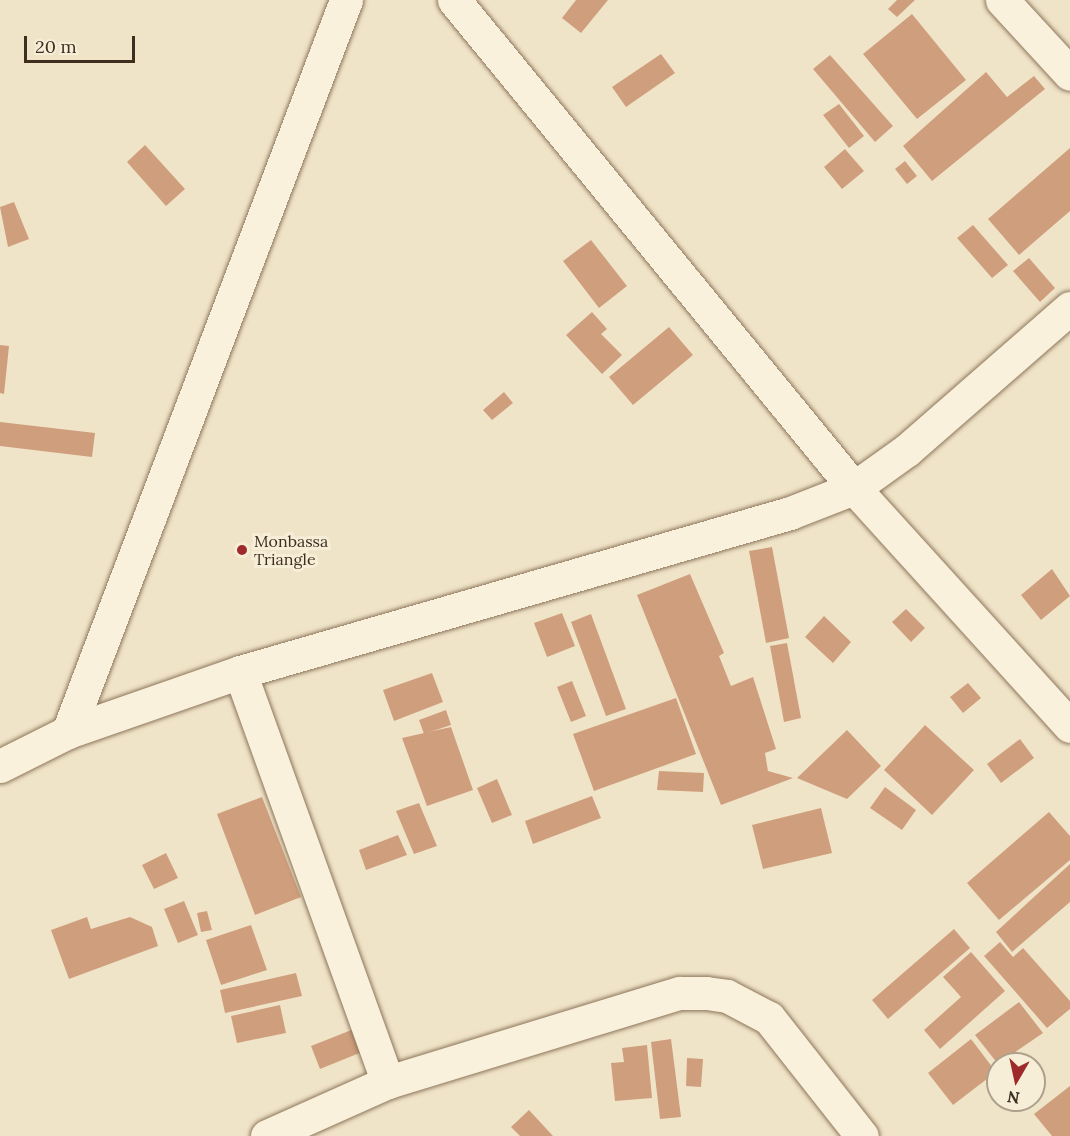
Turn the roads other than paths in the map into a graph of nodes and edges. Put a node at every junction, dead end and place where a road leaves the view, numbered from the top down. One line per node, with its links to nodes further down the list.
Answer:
1 (345, 0): 9 (street)
2 (454, 0): 6 (street)
3 (1002, 0): 4 (street)
4 (1070, 74)
5 (1070, 308): 6 (street)
6 (854, 488): 7 (street); 8 (street)
7 (240, 672): 9 (street); 11 (street)
8 (1070, 726)
9 (68, 732): 10 (street)
10 (0, 766)
11 (388, 1082): 12 (street); 13 (street)
12 (267, 1136)
13 (862, 1136)

